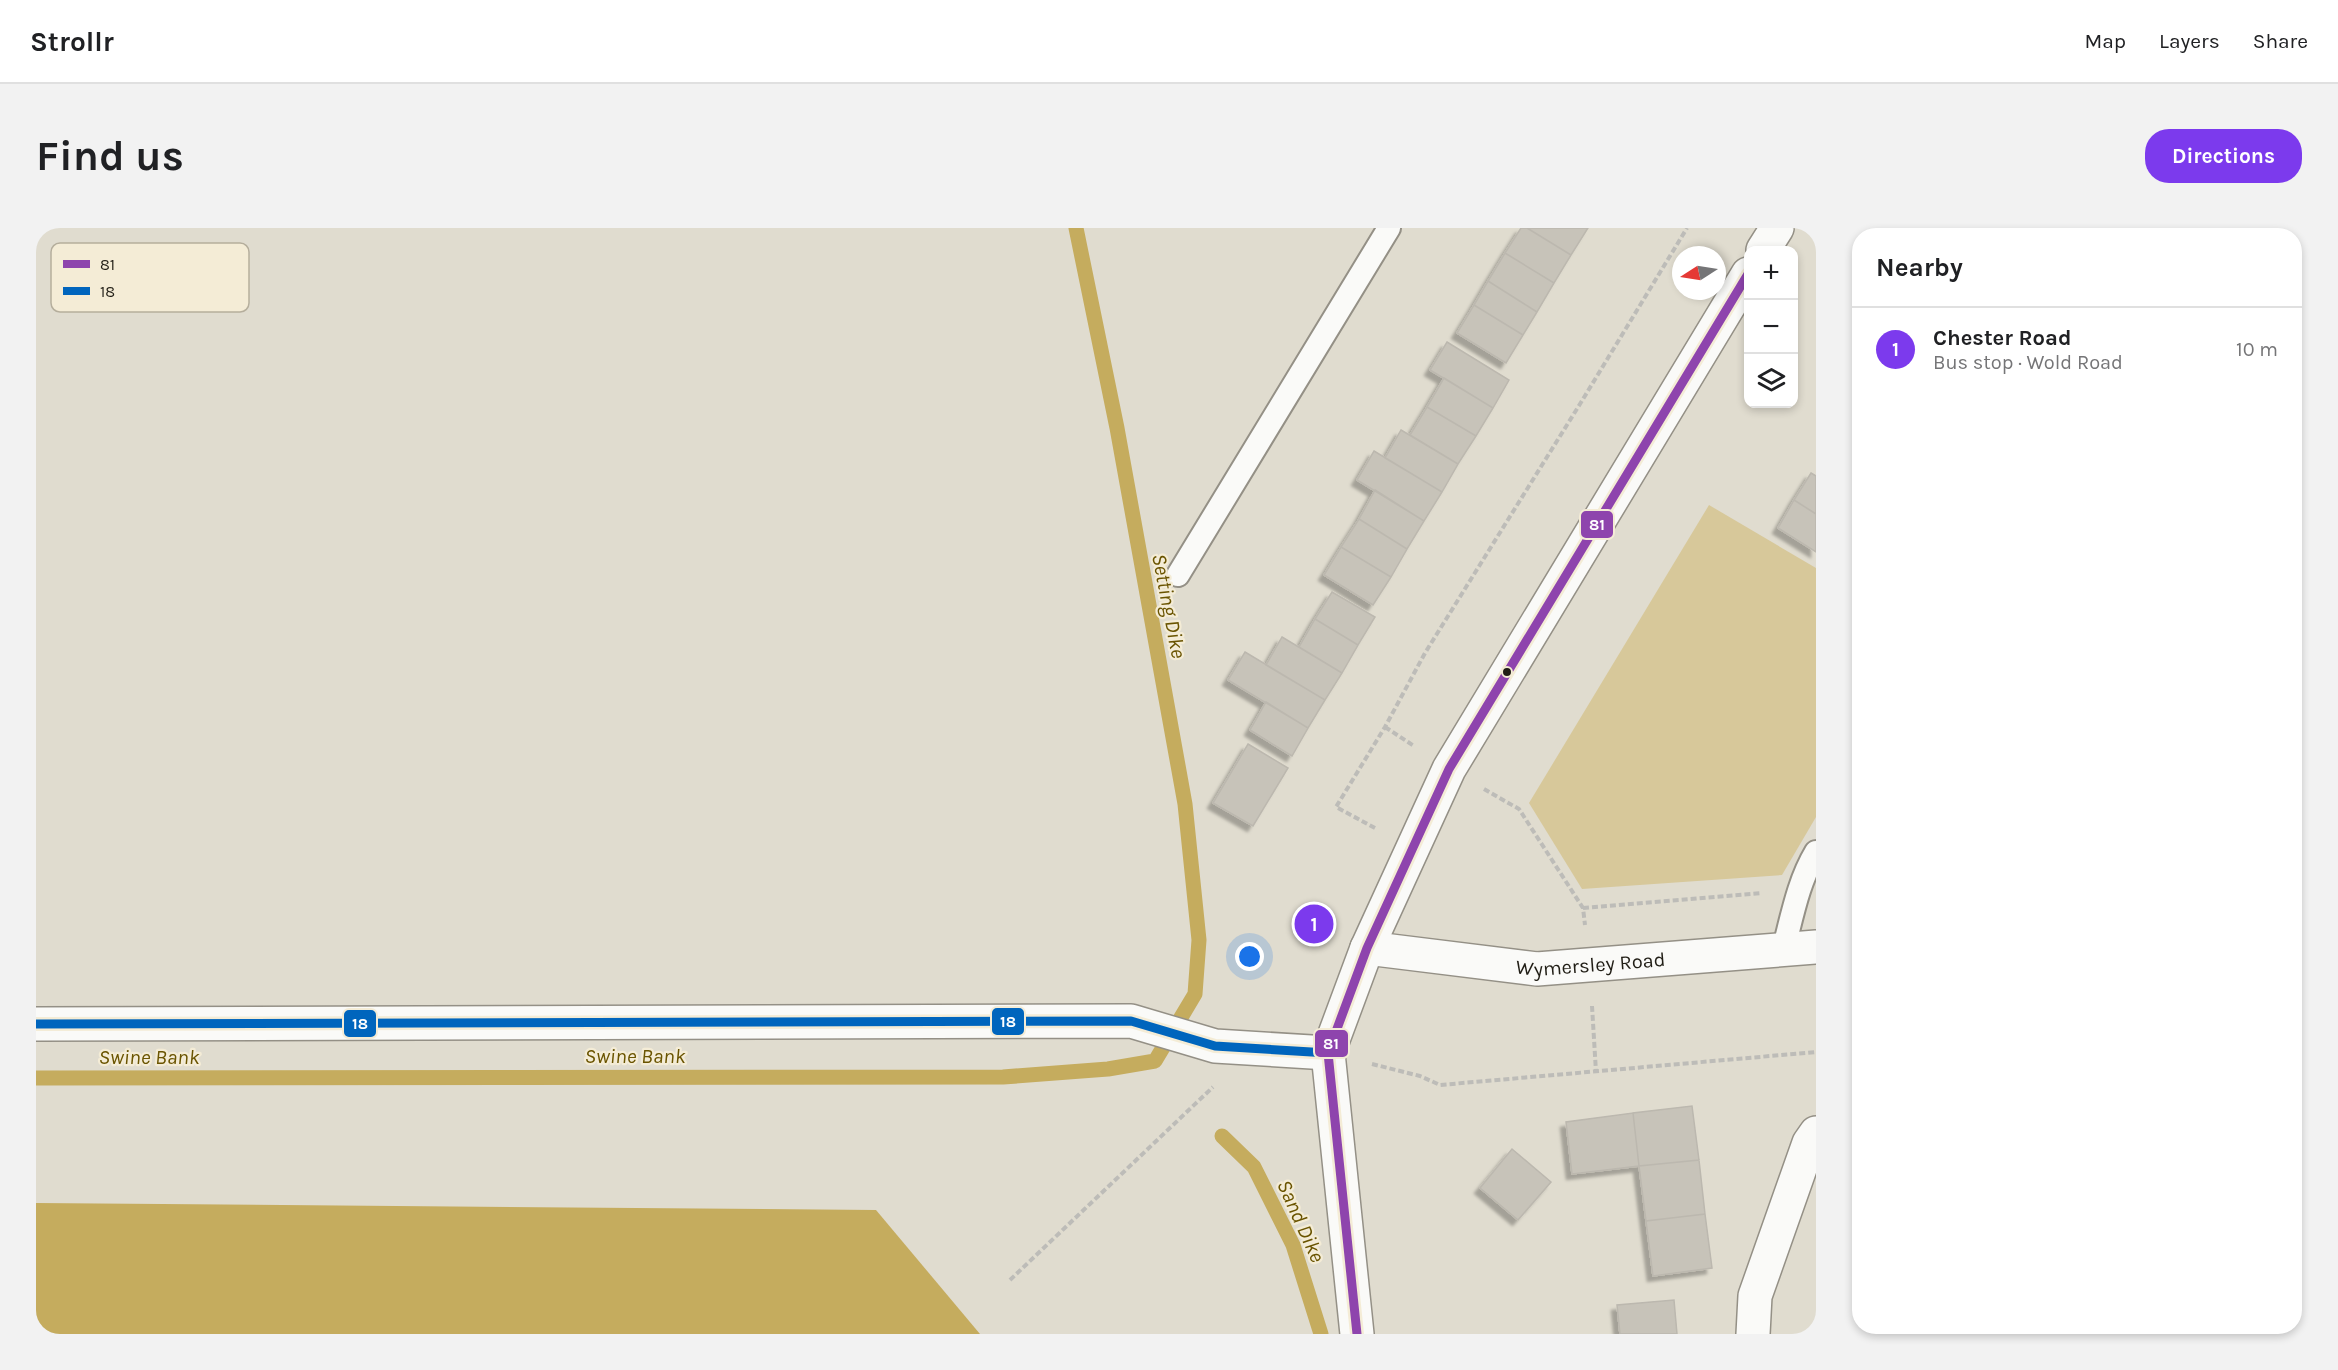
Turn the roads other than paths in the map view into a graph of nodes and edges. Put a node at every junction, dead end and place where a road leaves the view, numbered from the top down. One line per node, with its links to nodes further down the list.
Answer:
1 (1389, 228): 5 (lane)
2 (1776, 228): 3 (street)
3 (1765, 246)
4 (1744, 282): 7 (street)
5 (1178, 575)
6 (1816, 852): 9 (lane)
7 (1367, 948): 9 (street, Wymersley Road); 11 (street)
8 (1816, 948): 9 (street, Wymersley Road)
9 (1783, 951)
10 (36, 1024): 11 (street)
11 (1328, 1053): 13 (street)
12 (1816, 1132): 14 (street)
13 (1357, 1334)
14 (1753, 1334)

